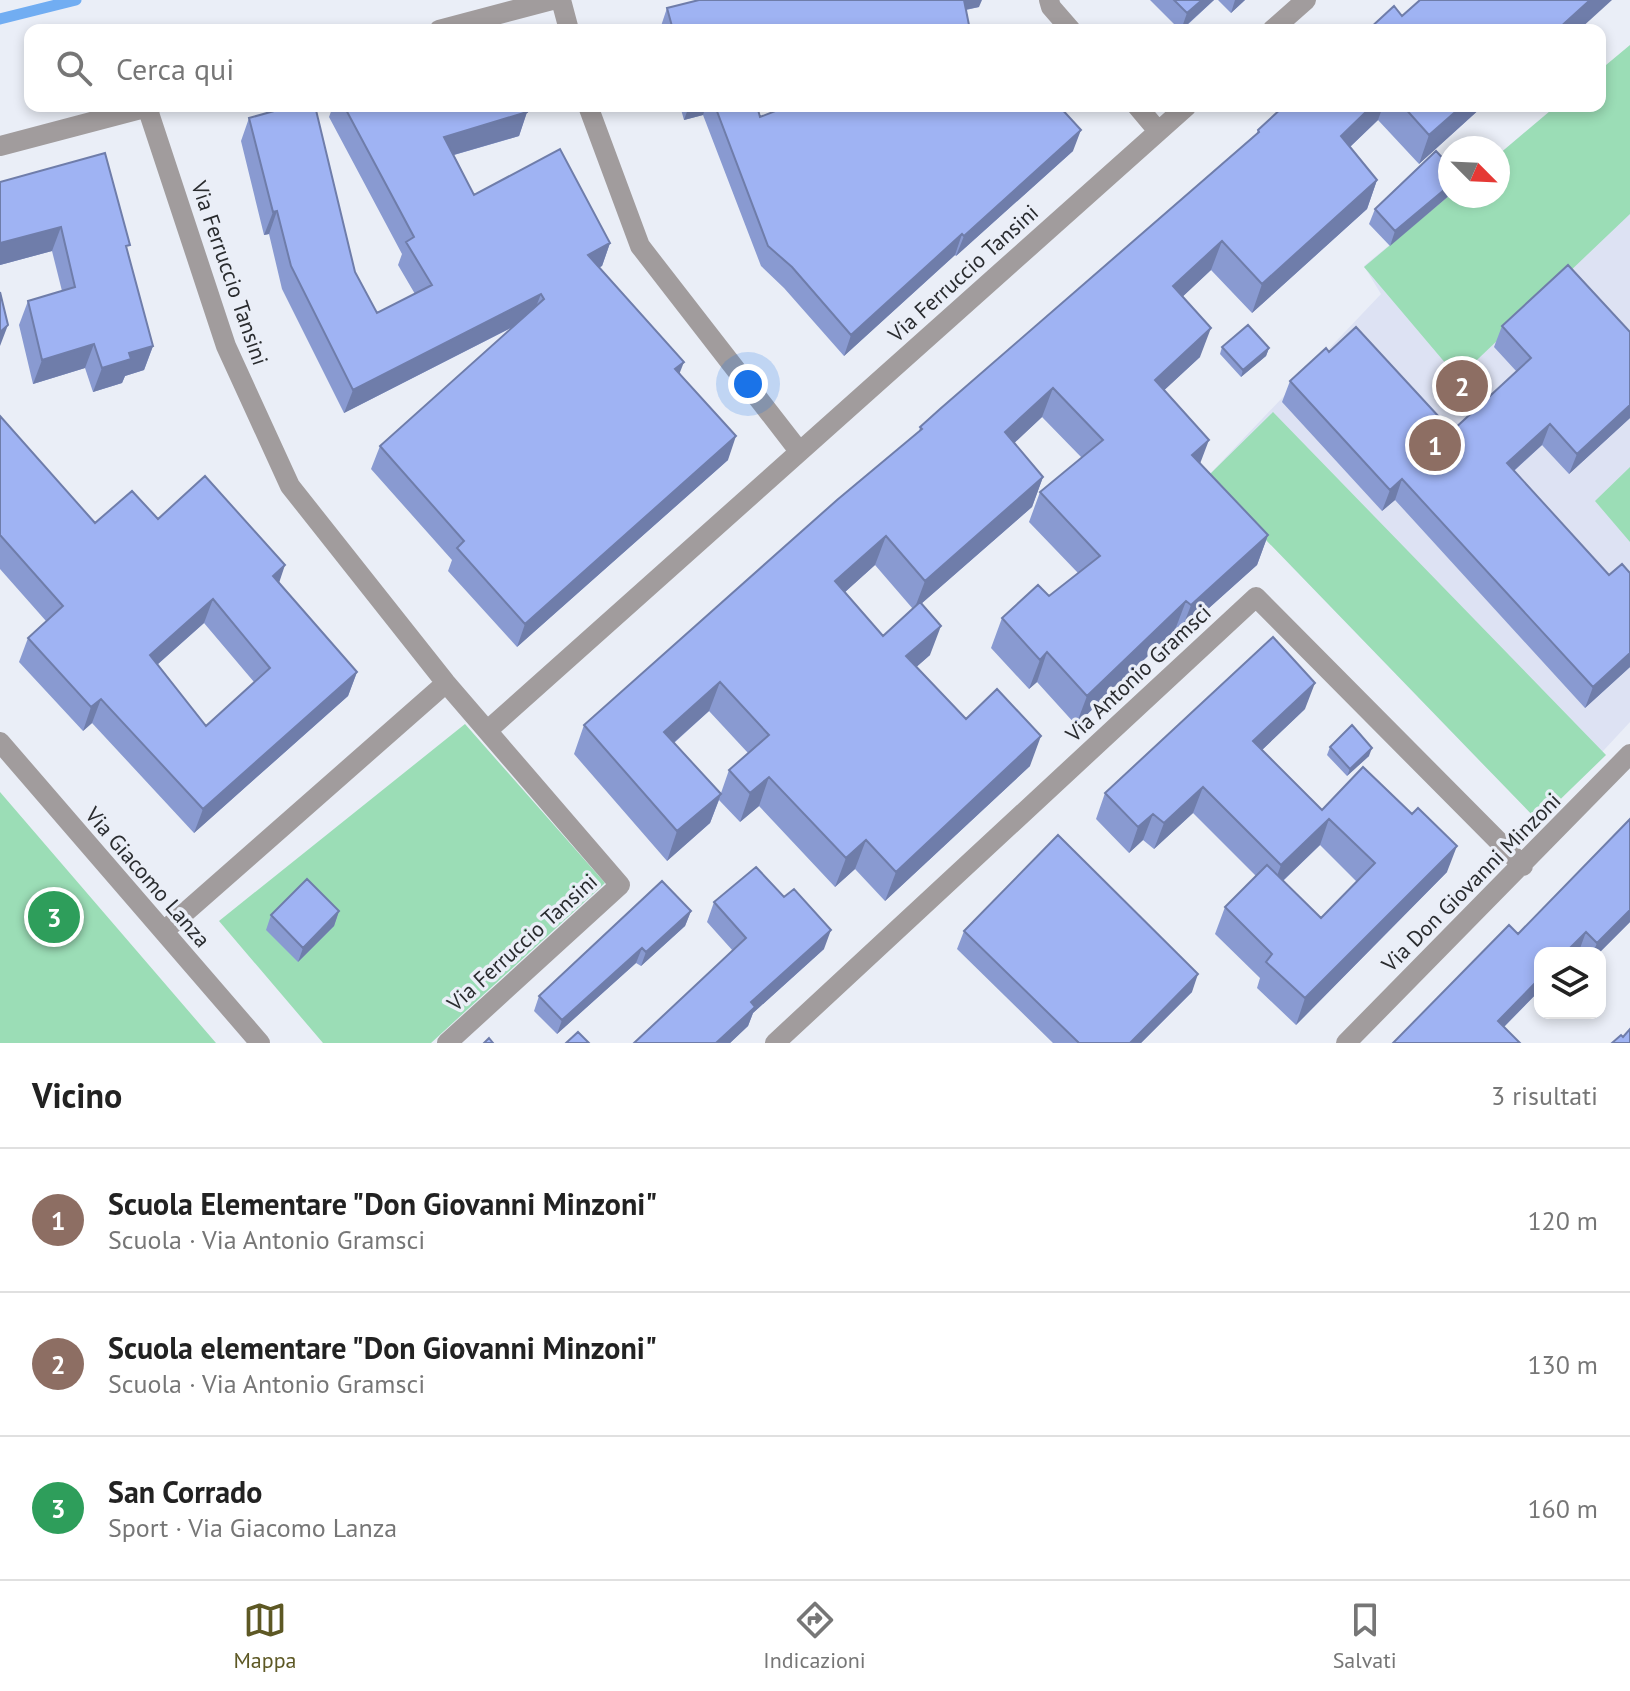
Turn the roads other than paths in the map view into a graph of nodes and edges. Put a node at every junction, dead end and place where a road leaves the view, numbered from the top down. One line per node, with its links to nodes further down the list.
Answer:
1 (552, 0): 5 (street)
2 (561, 0): 6 (street)
3 (1049, 0): 7 (street)
4 (1306, 0): 8 (street)
5 (462, 24)
6 (567, 24)
7 (1066, 24)
8 (1279, 24)
9 (131, 112): 15 (street)
10 (152, 112): 17 (street, Via Ferruccio Tansini)
11 (590, 112): 16 (street)
12 (1142, 112): 14 (street)
13 (1180, 112): 14 (street, Via Ferruccio Tansini)
14 (1158, 131): 16 (street, Via Ferruccio Tansini)
15 (0, 146)
16 (799, 451): 18 (street, Via Ferruccio Tansini)
17 (446, 683): 18 (street, Via Ferruccio Tansini); 22 (street)
18 (488, 730): 24 (street, Via Ferruccio Tansini)
19 (0, 742): 22 (street, Via Giacomo Lanza)
20 (1630, 754): 21 (street, Via Don Giovanni Minzoni)
21 (1523, 866): 25 (street, Via Antonio Gramsci); 26 (street, Via Don Giovanni Minzoni)
22 (164, 931): 23 (street, Via Giacomo Lanza)
23 (260, 1043)
24 (447, 1043)
25 (775, 1043)
26 (1346, 1043)

